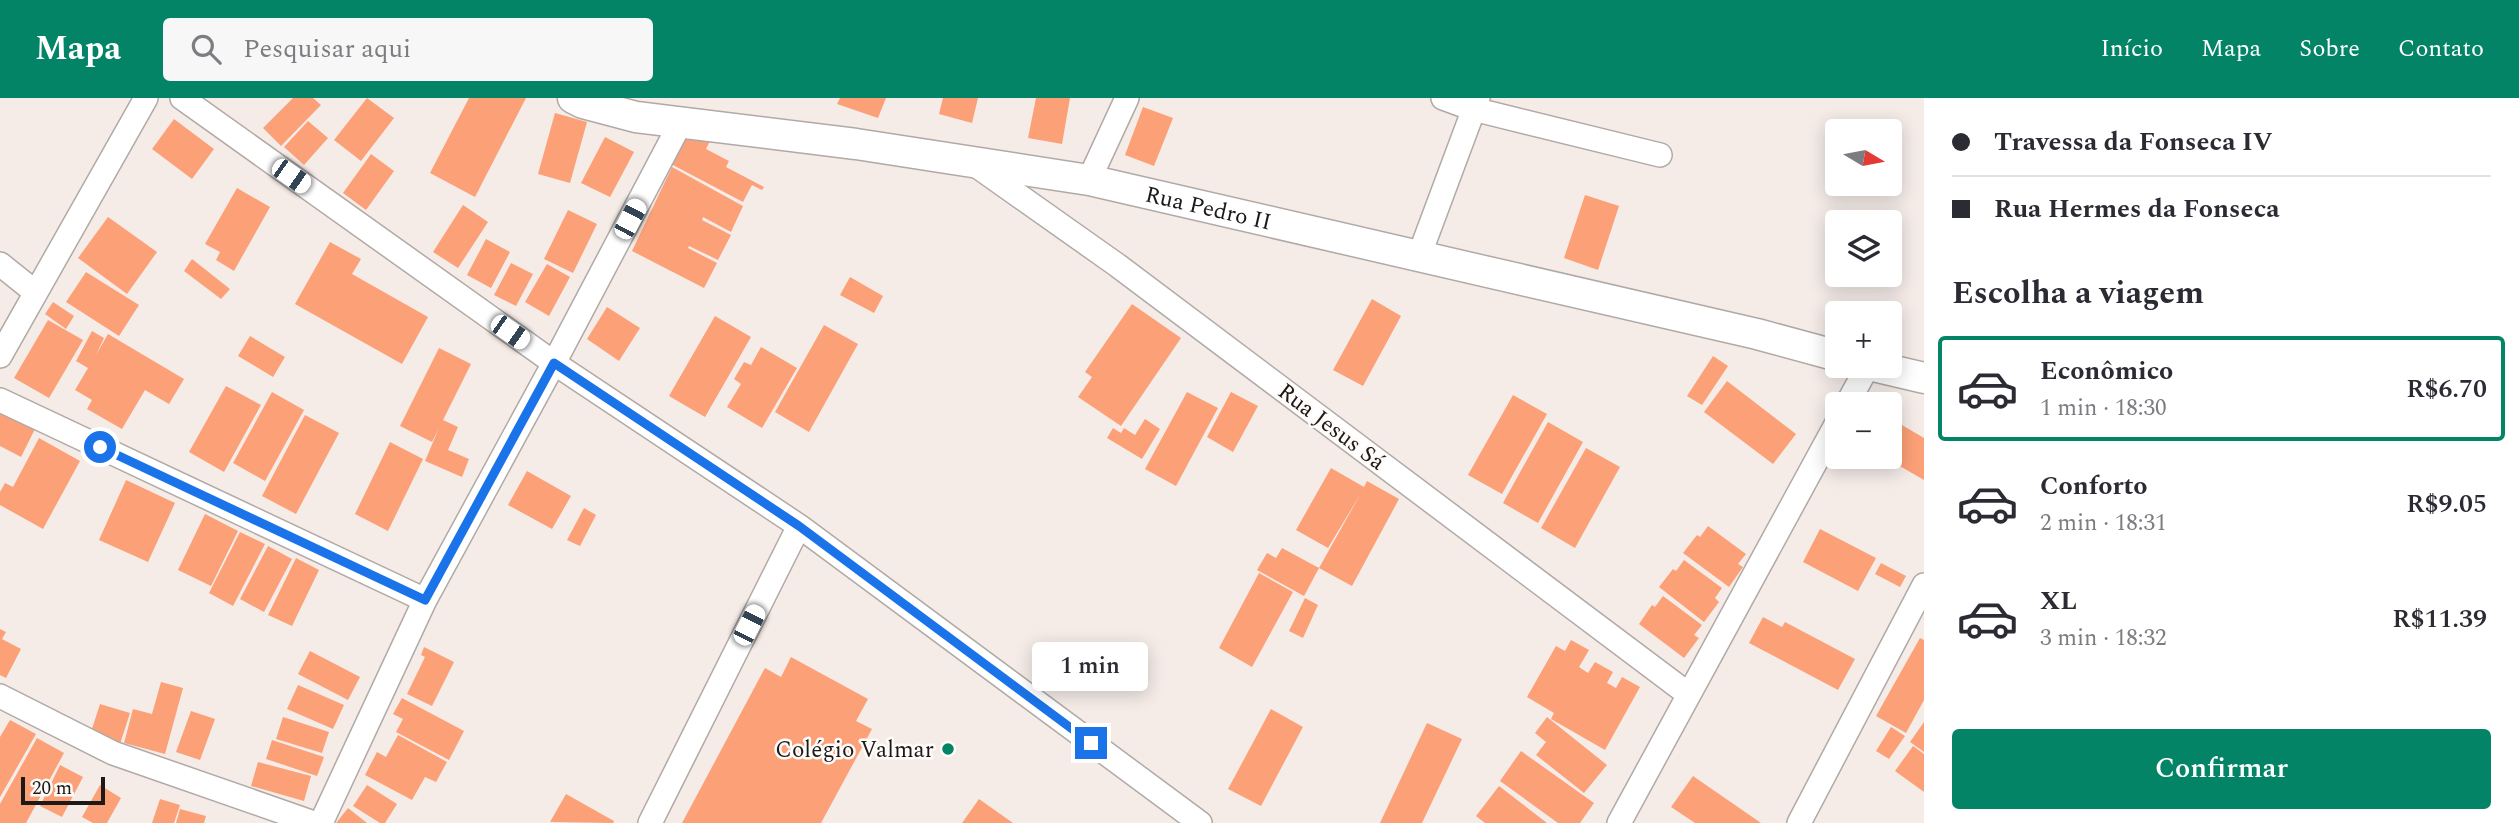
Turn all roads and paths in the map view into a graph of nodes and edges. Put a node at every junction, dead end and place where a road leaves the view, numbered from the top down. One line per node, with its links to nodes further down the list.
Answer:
1 (146, 98): 13 (street)
2 (181, 98): 16 (street)
3 (573, 98): 7 (street, Rua Pedro II)
4 (1128, 98): 10 (street)
5 (1443, 98): 6 (street)
6 (1476, 104): 8 (street); 11 (street)
7 (681, 122): 9 (street, Rua Pedro II); 16 (street)
8 (1660, 155)
9 (972, 162): 10 (street, Rua Pedro II); 25 (street, Rua Jesus Sá)
10 (1089, 180): 11 (street, Rua Pedro II)
11 (1419, 256): 14 (street, Rua Pedro II)
12 (0, 264): 13 (street)
13 (34, 292): 15 (street)
14 (1825, 352)
15 (0, 356)
16 (554, 363): 21 (street); 23 (street)
17 (1902, 373): 18 (street)
18 (1924, 378)
19 (0, 400): 23 (street)
20 (1825, 445): 25 (street)
21 (799, 526): 29 (street); 30 (street)
22 (1924, 585): 24 (street)
23 (425, 600): 28 (street)
24 (1918, 613): 32 (street)
25 (1688, 694): 31 (street)
26 (0, 696): 27 (street)
27 (314, 823)
28 (321, 823)
29 (650, 823)
30 (1200, 823)
31 (1619, 823)
32 (1799, 823)

